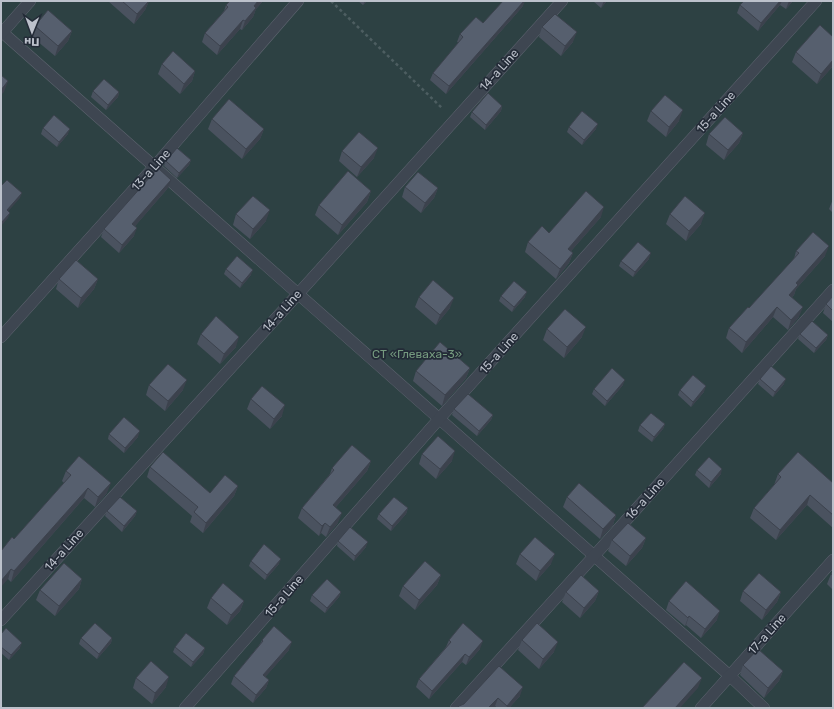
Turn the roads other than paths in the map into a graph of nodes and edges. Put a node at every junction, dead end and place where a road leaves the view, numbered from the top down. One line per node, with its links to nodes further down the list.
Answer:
1 (30, 1): 5 (lane)
2 (298, 1): 6 (lane, 13-a Line)
3 (562, 1): 8 (lane, 14-a Line)
4 (816, 1): 10 (lane, 15-a Line)
5 (1, 33): 6 (lane)
6 (154, 167): 8 (lane); 9 (lane, 13-a Line)
7 (833, 290): 11 (lane, 16-a Line)
8 (298, 294): 10 (lane); 13 (lane, 14-a Line)
9 (1, 336)
10 (439, 419): 11 (lane); 15 (lane, 15-a Line)
11 (594, 556): 14 (lane); 16 (lane, 16-a Line)
12 (833, 560): 14 (lane, 17-a Line)
13 (1, 620)
14 (730, 676): 17 (lane, 17-a Line); 18 (lane)
15 (186, 708)
16 (456, 708)
17 (701, 708)
18 (764, 708)

